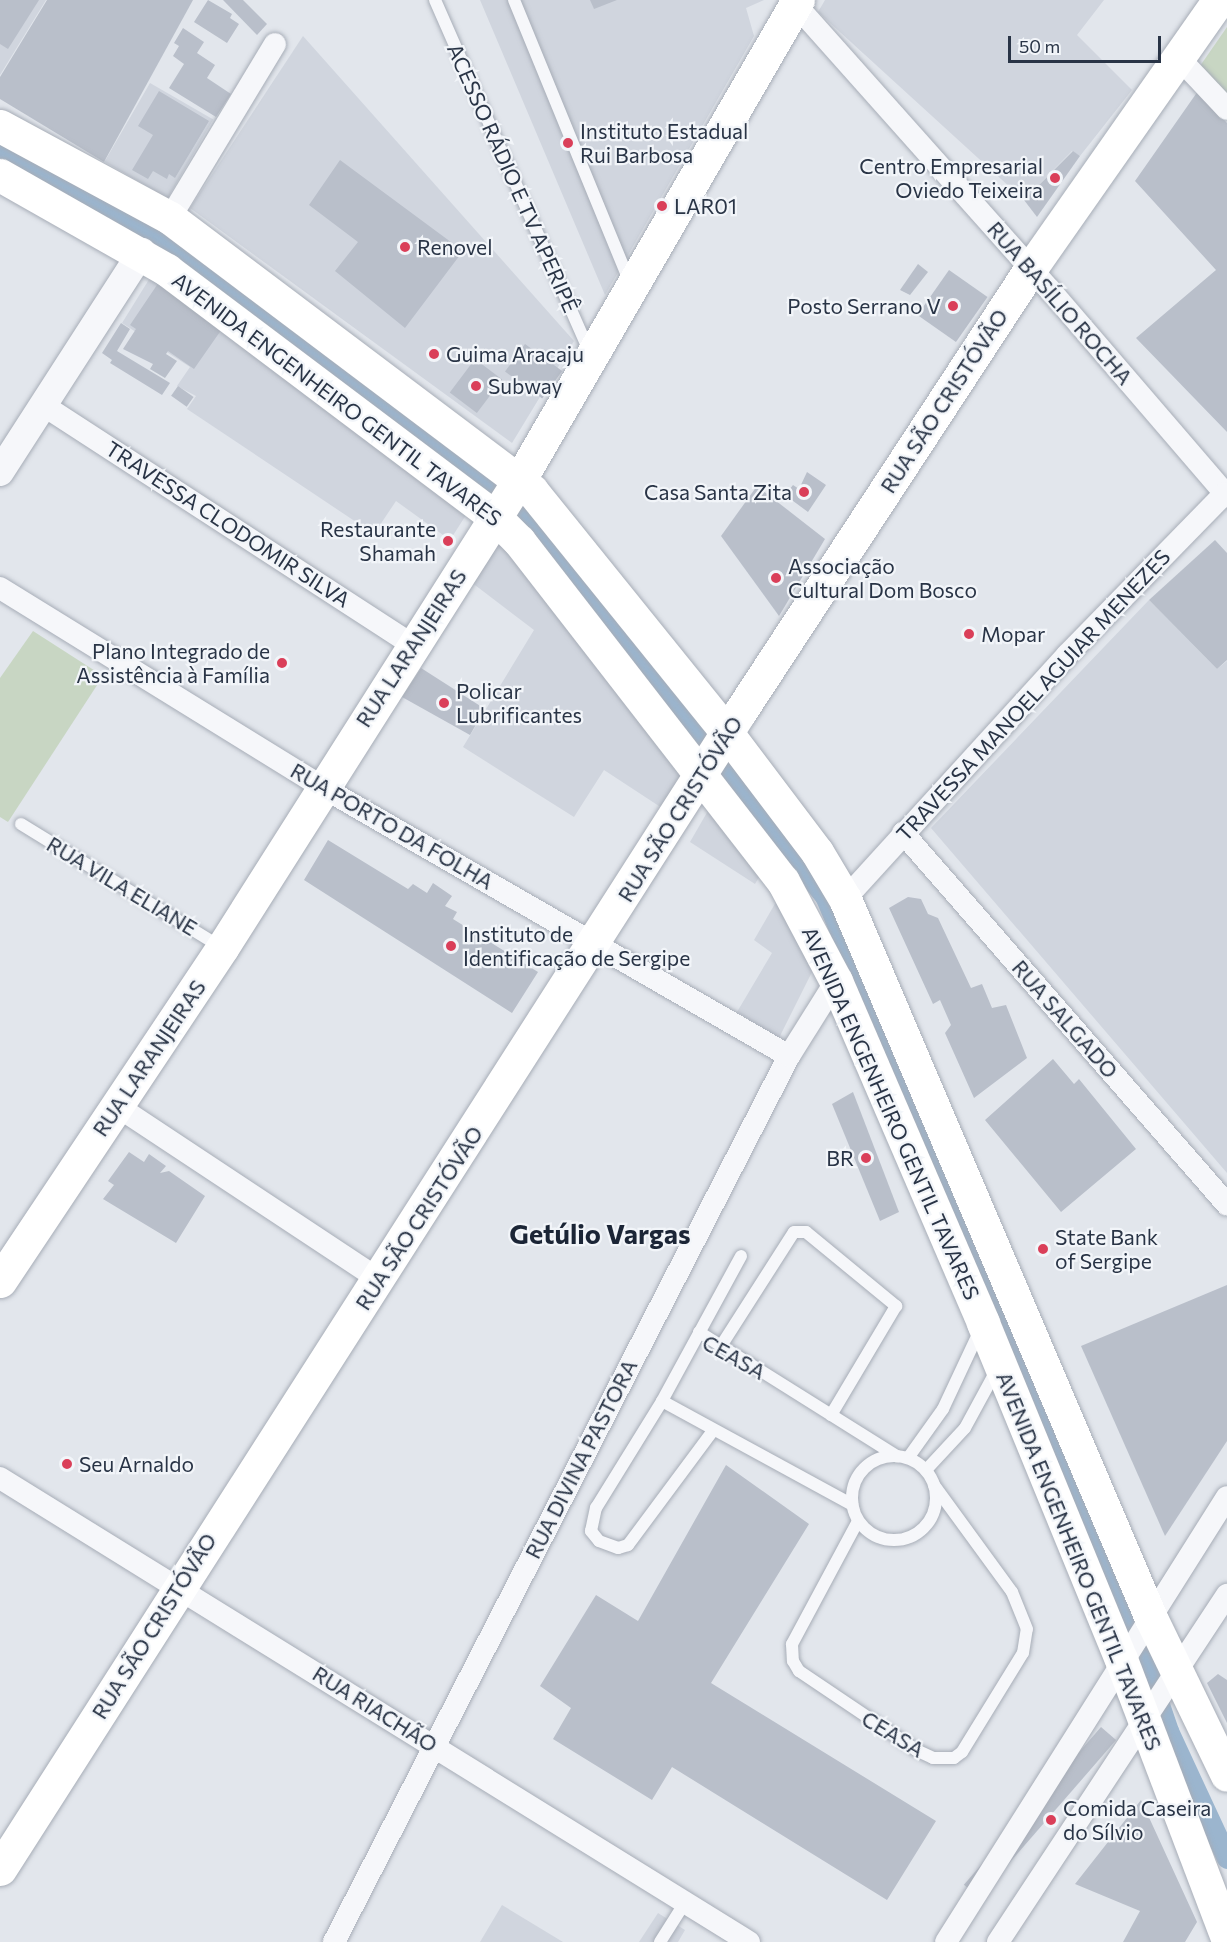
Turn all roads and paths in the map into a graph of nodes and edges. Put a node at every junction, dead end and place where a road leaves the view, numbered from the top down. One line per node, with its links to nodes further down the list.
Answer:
1 (435, 0): 14 (lane, ACESSO RÁDIO E TV APERIPÊ)
2 (514, 0): 13 (lane)
3 (1219, 0): 6 (main road, RUA SÃO CRISTÓVÃO)
4 (796, 2): 12 (street, RUA BASÍLIO ROCHA); 13 (main road, RUA LARANJEIRAS)
5 (275, 44): 10 (street)
6 (1178, 57): 7 (street); 12 (main road, RUA SÃO CRISTÓVÃO)
7 (1227, 109)
8 (0, 126): 10 (main road, AVENIDA ENGENHEIRO GENTIL TAVARES)
9 (0, 175): 11 (main road, AVENIDA ENGENHEIRO GENTIL TAVARES)
10 (170, 218): 18 (main road, AVENIDA ENGENHEIRO GENTIL TAVARES)
11 (142, 252): 15 (street); 18 (main road, AVENIDA ENGENHEIRO GENTIL TAVARES)
12 (1030, 268): 17 (street, RUA BASÍLIO ROCHA); 21 (main road, RUA SÃO CRISTÓVÃO)
13 (631, 284): 14 (main road, RUA LARANJEIRAS)
14 (591, 355): 18 (main road, RUA LARANJEIRAS)
15 (43, 405): 16 (street); 20 (street, TRAVESSA CLODOMIR SILVA)
16 (0, 472)
17 (1226, 495): 25 (street, TRAVESSA MANOEL AGUIAR MENEZES)
18 (506, 499): 20 (main road, RUA LARANJEIRAS); 21 (main road, AVENIDA ENGENHEIRO GENTIL TAVARES); 22 (main road, AVENIDA ENGENHEIRO GENTIL TAVARES)
19 (0, 588): 23 (street, RUA PORTO DA FOLHA)
20 (412, 645): 23 (main road, RUA LARANJEIRAS)
21 (726, 735): 22 (main road, RUA SÃO CRISTÓVÃO); 26 (main road, AVENIDA ENGENHEIRO GENTIL TAVARES)
22 (702, 776): 27 (main road, RUA SÃO CRISTÓVÃO); 29 (main road, AVENIDA ENGENHEIRO GENTIL TAVARES)
23 (322, 787): 27 (street, RUA PORTO DA FOLHA); 28 (main road, RUA LARANJEIRAS)
24 (21, 824): 28 (lane, RUA VILA ELIANE)
25 (903, 833): 26 (street, TRAVESSA MANOEL AGUIAR MENEZES); 32 (street, RUA SALGADO)
26 (844, 899): 52 (main road, AVENIDA ENGENHEIRO GENTIL TAVARES)
27 (594, 945): 30 (street, RUA PORTO DA FOLHA); 34 (main road, RUA SÃO CRISTÓVÃO)
28 (222, 948): 31 (main road, RUA LARANJEIRAS)
29 (836, 981): 30 (street, RUA DIVINA PASTORA); 36 (main road, AVENIDA ENGENHEIRO GENTIL TAVARES)
30 (789, 1056): 56 (street, RUA DIVINA PASTORA)
31 (117, 1106): 34 (street); 35 (main road, RUA LARANJEIRAS)
32 (1227, 1205)
33 (741, 1256): 37 (lane)
34 (380, 1280): 50 (main road, RUA SÃO CRISTÓVÃO)
35 (0, 1281)
36 (983, 1323): 39 (main road, AVENIDA ENGENHEIRO GENTIL TAVARES); 43 (lane)
37 (699, 1332): 38 (lane, CEASA); 40 (lane, CEASA)
38 (721, 1346): 41 (lane, CEASA); 41 (lane)
39 (999, 1366): 44 (lane); 53 (main road, AVENIDA ENGENHEIRO GENTIL TAVARES)
40 (662, 1401): 42 (lane); 42 (lane, CEASA)
41 (831, 1414): 43 (lane, CEASA)
42 (712, 1432): 48 (lane)
43 (902, 1457): 44 (lane, CEASA); 48 (lane)
44 (926, 1470): 46 (lane, CEASA)
45 (0, 1478): 50 (street, RUA RIACHÃO)
46 (934, 1485): 49 (lane, CEASA); 49 (lane, CEASA)
47 (1227, 1497): 52 (street)
48 (853, 1505): 49 (lane)
49 (858, 1521)
50 (178, 1587): 56 (street, RUA RIACHÃO); 58 (main road, RUA SÃO CRISTÓVÃO)
51 (1227, 1595): 54 (street)
52 (1148, 1621): 53 (street); 54 (main road, AVENIDA ENGENHEIRO GENTIL TAVARES)
53 (1124, 1655): 55 (main road, AVENIDA ENGENHEIRO GENTIL TAVARES); 64 (street)
54 (1176, 1672): 55 (street); 57 (main road, AVENIDA ENGENHEIRO GENTIL TAVARES)
55 (1148, 1718): 60 (main road, AVENIDA ENGENHEIRO GENTIL TAVARES); 65 (street)
56 (434, 1746): 59 (street, RUA RIACHÃO); 61 (street, RUA DIVINA PASTORA)
57 (1227, 1775)
58 (0, 1869)
59 (684, 1904): 62 (lane); 63 (street, RUA RIACHÃO)
60 (1227, 1938)
61 (334, 1942)
62 (660, 1942)
63 (749, 1942)
64 (946, 1942)
65 (998, 1942)

